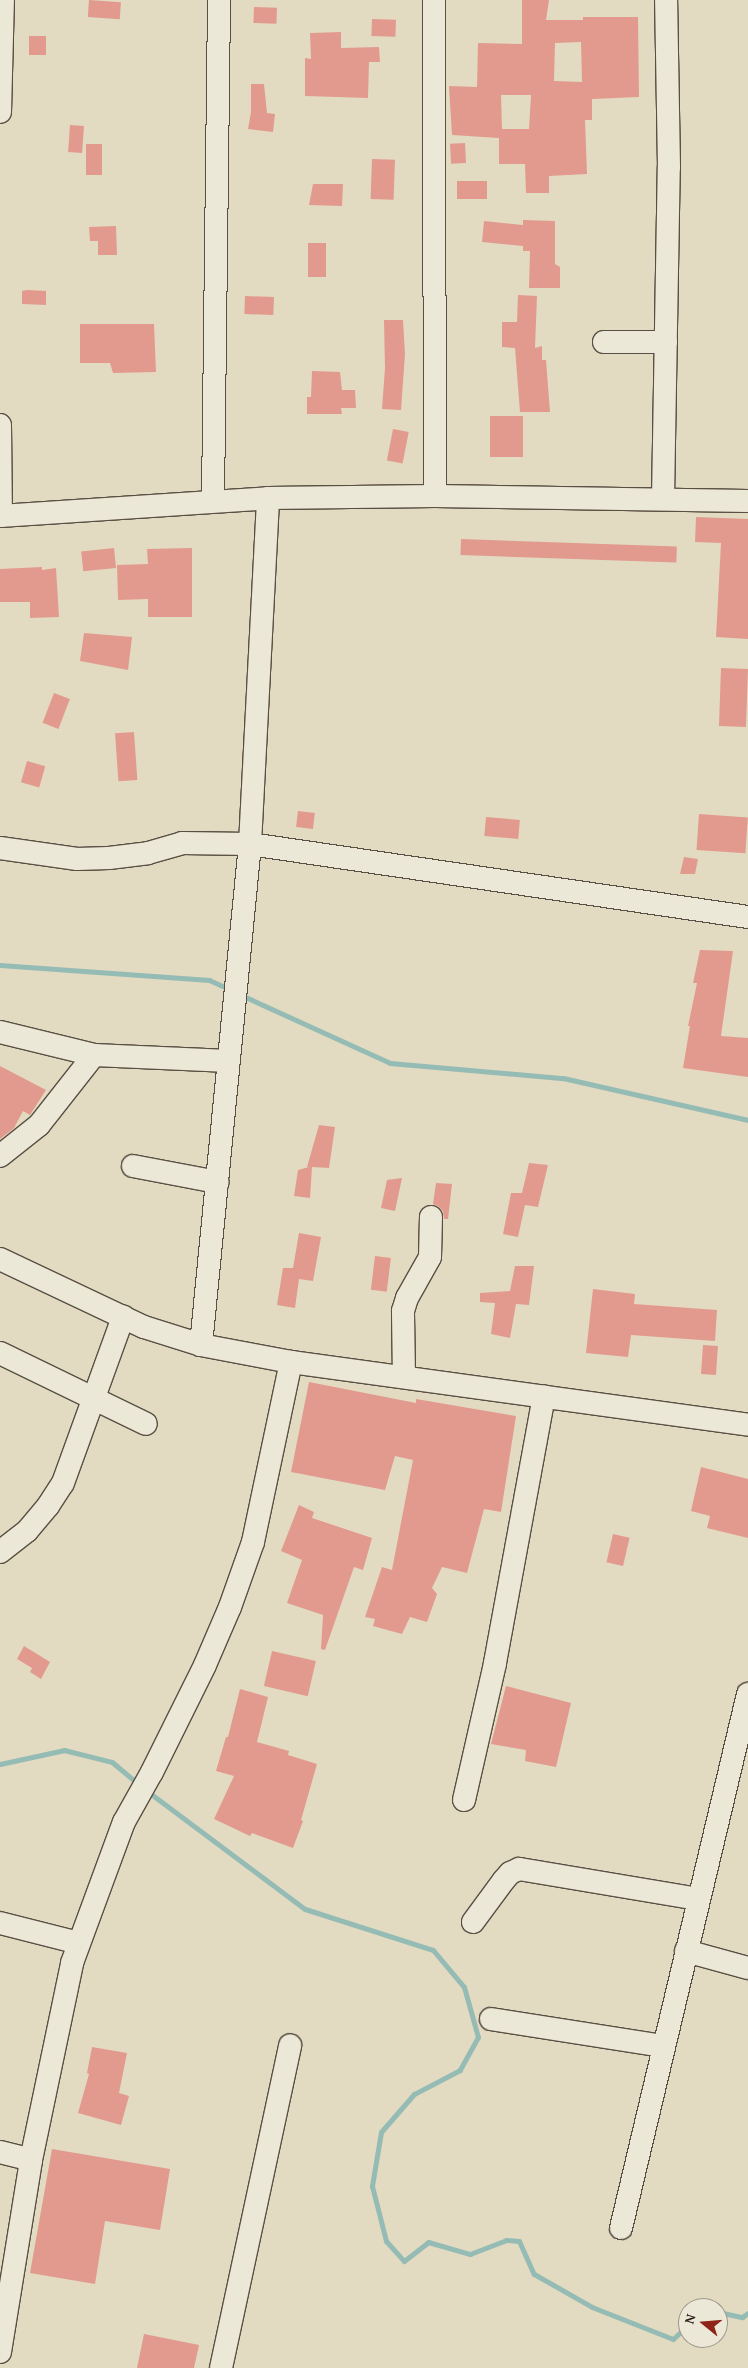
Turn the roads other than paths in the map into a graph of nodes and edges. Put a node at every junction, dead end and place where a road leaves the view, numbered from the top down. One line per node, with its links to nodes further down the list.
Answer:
1 (3, 0): 5 (street)
2 (219, 0): 12 (street)
3 (434, 0): 9 (street)
4 (666, 0): 7 (street)
5 (0, 112)
6 (604, 342): 7 (street)
7 (666, 342): 11 (street)
8 (0, 425): 14 (street)
9 (436, 496): 10 (street); 11 (street)
10 (268, 498): 12 (street); 15 (street)
11 (663, 499): 13 (street)
12 (213, 500): 14 (street)
13 (748, 501)
14 (0, 516)
15 (250, 844): 16 (street); 17 (street); 20 (street)
16 (0, 848)
17 (748, 917)
18 (0, 1032): 19 (street)
19 (94, 1055): 20 (street); 21 (street)
20 (229, 1061): 23 (street)
21 (0, 1156)
22 (133, 1166): 23 (street)
23 (217, 1182): 27 (street)
24 (431, 1217): 30 (street)
25 (0, 1259): 26 (street)
26 (123, 1317): 27 (street); 32 (street)
27 (201, 1345): 29 (street)
28 (0, 1353): 32 (street)
29 (291, 1362): 30 (street); 41 (street)
30 (404, 1377): 31 (street)
31 (544, 1396): 34 (street); 37 (street)
32 (94, 1400): 33 (street); 35 (street)
33 (146, 1424)
34 (748, 1425)
35 (0, 1552)
36 (748, 1694): 38 (street)
37 (464, 1800)
38 (699, 1899): 39 (street); 42 (street)
39 (473, 1922)
40 (0, 1923): 41 (street)
41 (79, 1943): 48 (street)
42 (686, 1951): 43 (street); 46 (street)
43 (748, 1968)
44 (491, 2019): 46 (street)
45 (290, 2045): 51 (street)
46 (664, 2046): 49 (street)
47 (0, 2152): 48 (street)
48 (31, 2160): 50 (street)
49 (621, 2228)
50 (0, 2352)
51 (220, 2368)

